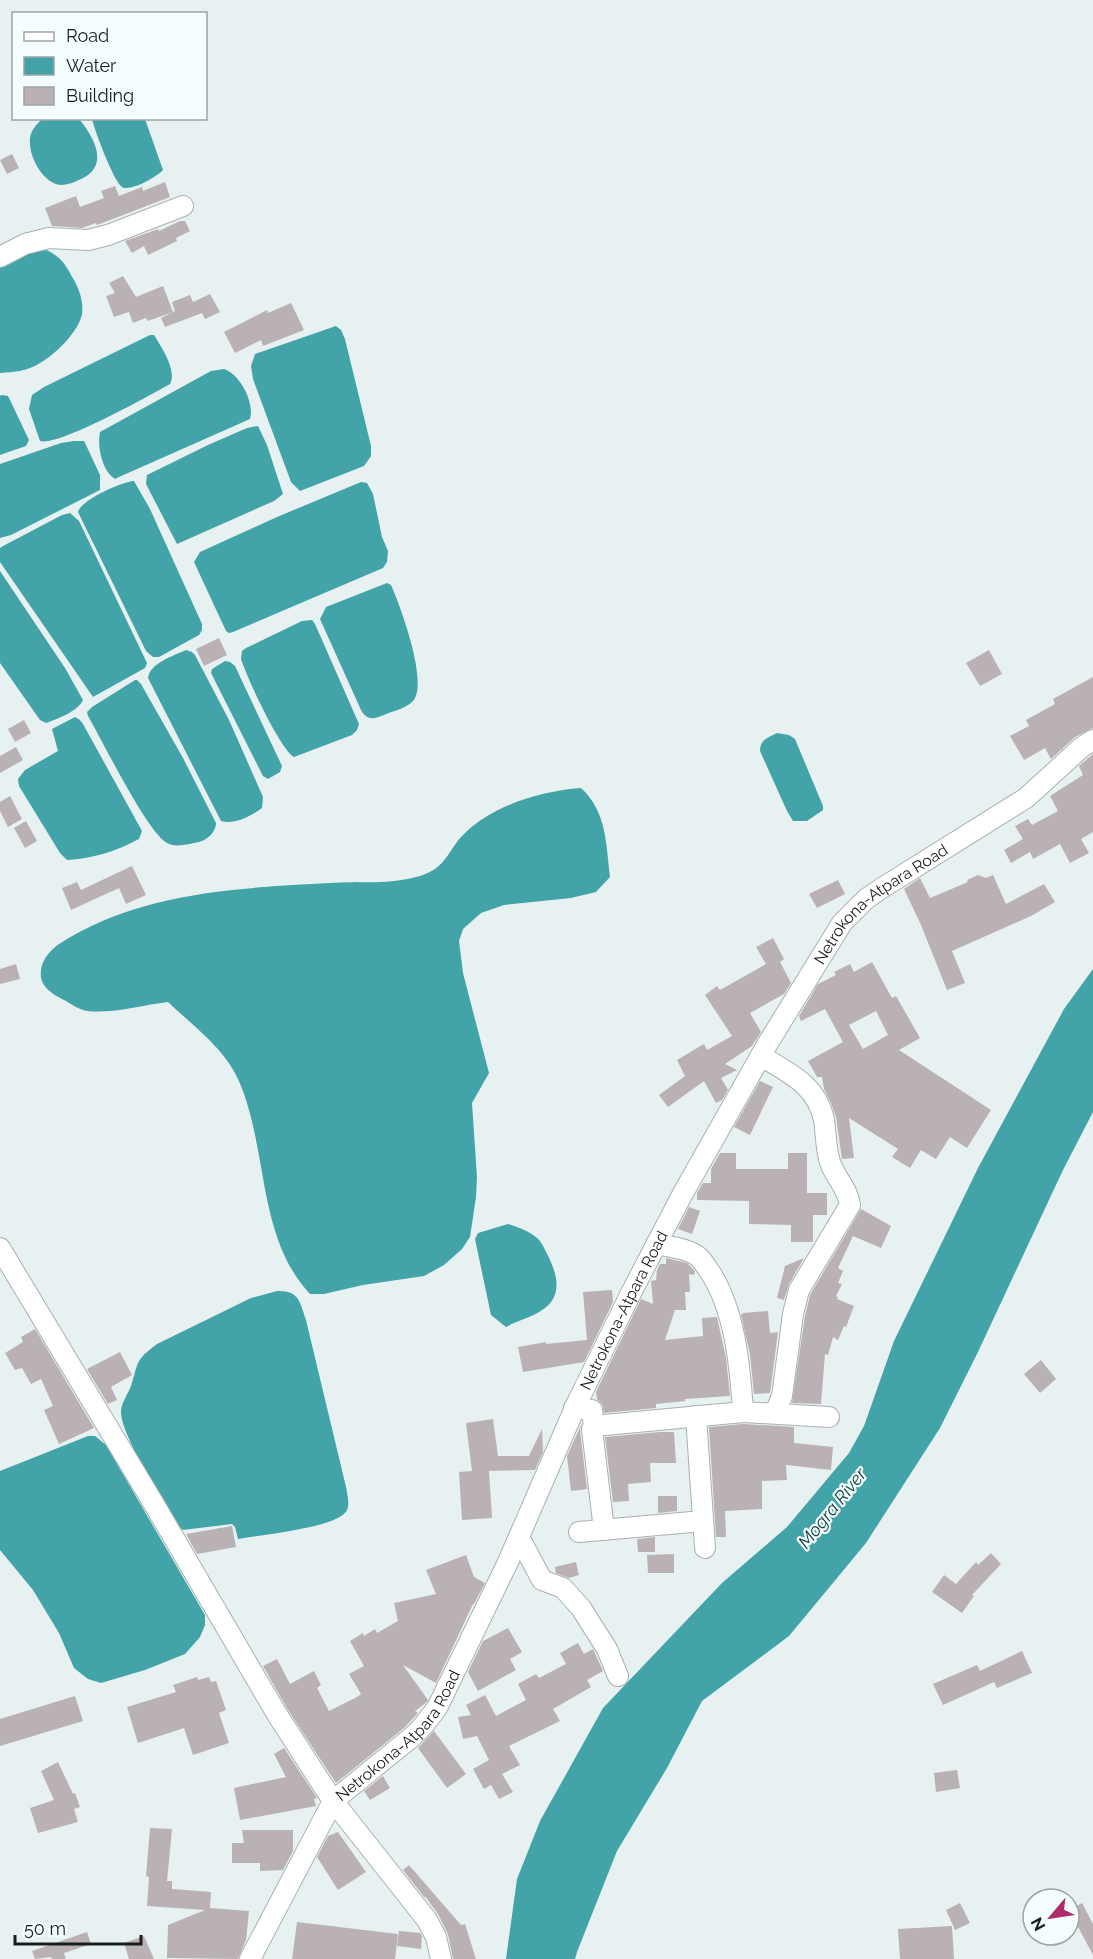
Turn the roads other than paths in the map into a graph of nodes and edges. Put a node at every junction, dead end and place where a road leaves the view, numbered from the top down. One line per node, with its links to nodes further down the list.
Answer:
1 (183, 206): 2 (street)
2 (0, 257)
3 (1093, 740): 4 (street, Netrokona-Atpara Road)
4 (761, 1056): 5 (street, Netrokona-Atpara Road); 9 (street)
5 (656, 1244): 7 (street, Netrokona-Atpara Road); 8 (street)
6 (0, 1248): 19 (street)
7 (574, 1408): 12 (street); 16 (street, Netrokona-Atpara Road)
8 (743, 1412): 9 (street); 10 (street)
9 (775, 1413): 11 (street)
10 (696, 1416): 12 (street); 13 (street)
11 (829, 1417)
12 (594, 1426): 14 (street)
13 (703, 1521): 14 (street); 17 (street)
14 (604, 1530): 15 (street)
15 (579, 1532)
16 (519, 1537): 18 (street); 19 (street, Netrokona-Atpara Road)
17 (705, 1548)
18 (618, 1676)
19 (333, 1801): 20 (street, Netrokona-Atpara Road); 21 (street)
20 (249, 1959)
21 (441, 1959)

